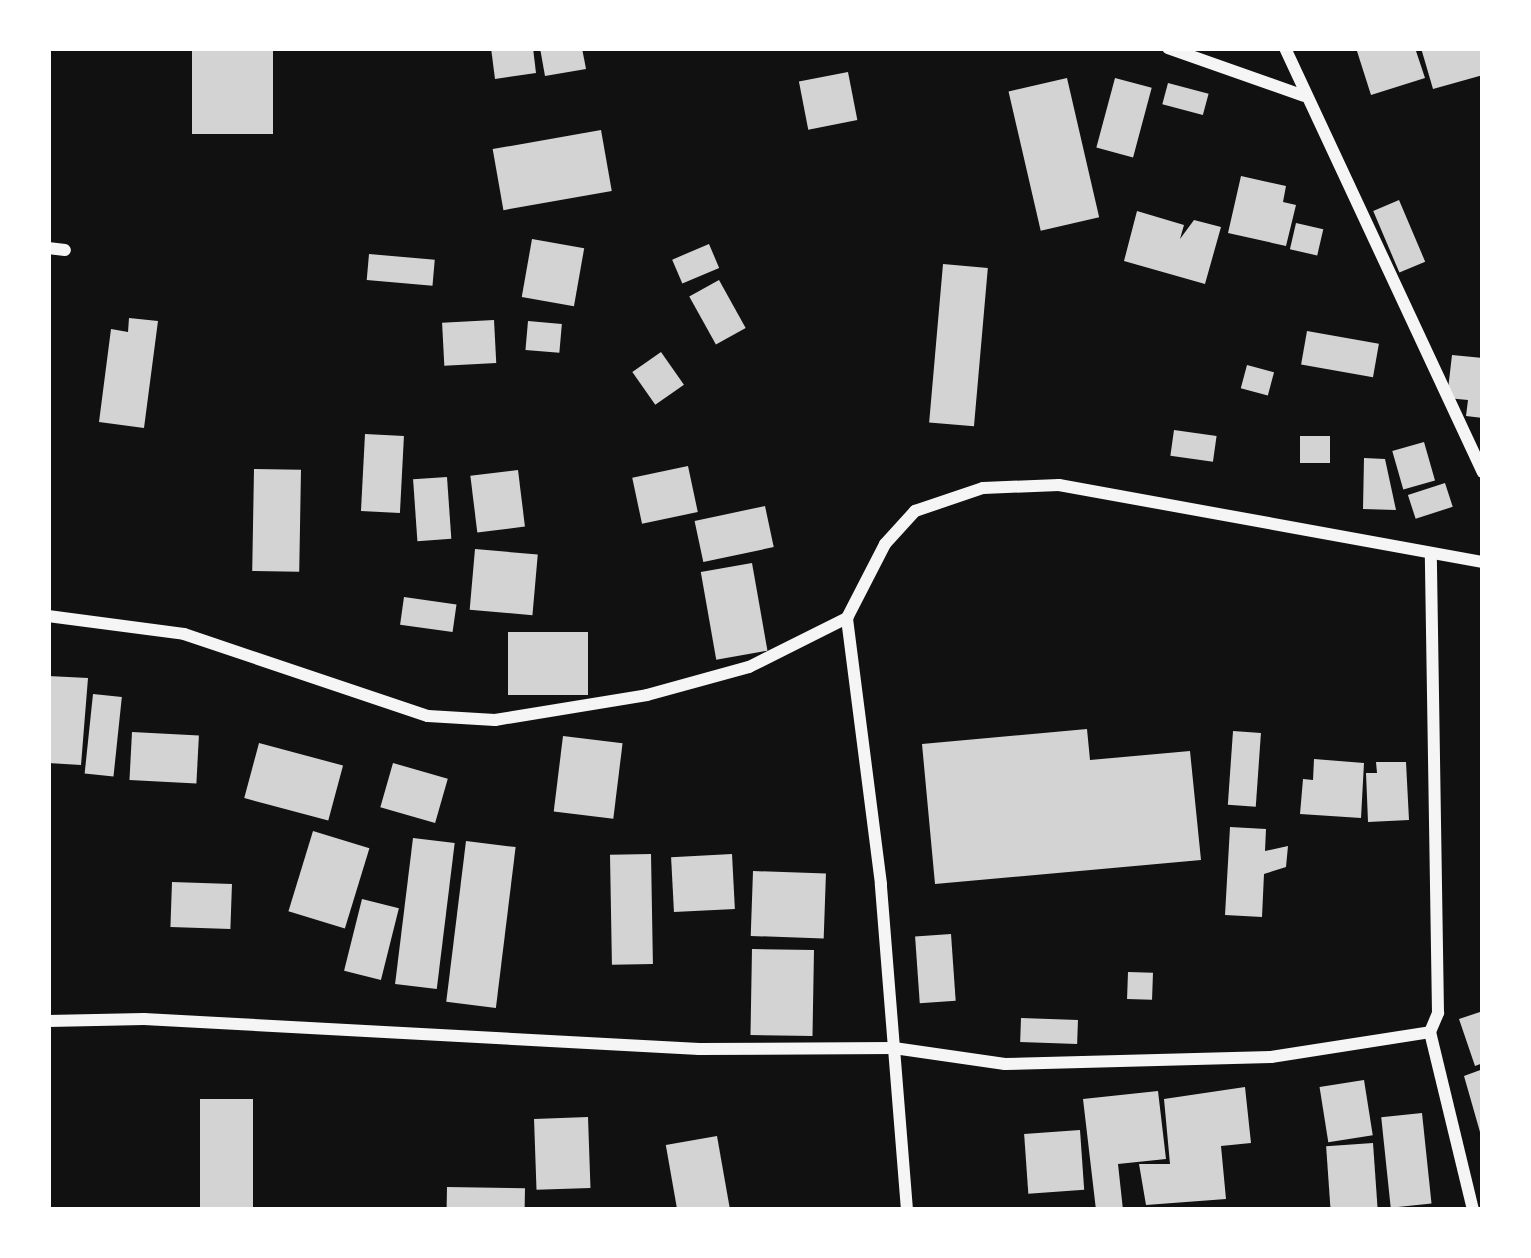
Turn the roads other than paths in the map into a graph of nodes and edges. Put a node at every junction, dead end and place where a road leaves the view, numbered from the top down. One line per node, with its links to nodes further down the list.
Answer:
1 (1168, 48): 3 (street)
2 (1285, 48): 3 (street)
3 (1304, 96): 6 (street)
4 (48, 248): 5 (street)
5 (65, 250)
6 (1483, 472)
7 (1431, 554): 8 (street); 10 (street); 12 (street)
8 (1483, 562)
9 (48, 616): 10 (street)
10 (848, 618): 13 (street)
11 (48, 1021): 13 (street)
12 (1430, 1032): 13 (street); 15 (street)
13 (894, 1048): 14 (street)
14 (907, 1210)
15 (1473, 1210)

